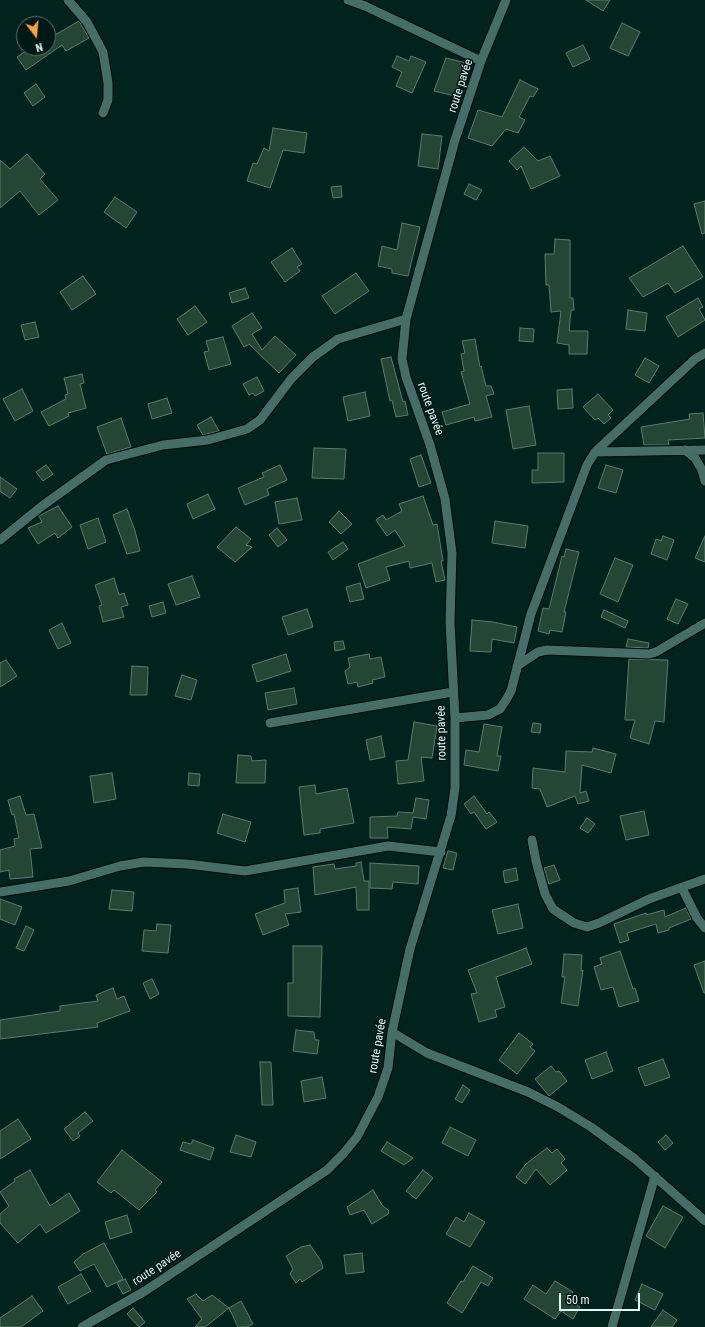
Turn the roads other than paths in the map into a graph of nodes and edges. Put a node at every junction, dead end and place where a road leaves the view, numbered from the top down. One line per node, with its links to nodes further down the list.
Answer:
1 (68, 0): 5 (street)
2 (348, 0): 4 (street)
3 (506, 0): 4 (street, route pavée)
4 (481, 61): 6 (street, route pavée)
5 (103, 113)
6 (406, 319): 12 (street); 15 (street, route pavée)
7 (705, 353): 10 (street)
8 (685, 450): 9 (street); 10 (street); 11 (street)
9 (705, 450)
10 (595, 452): 14 (street)
11 (705, 481)
12 (0, 540)
13 (705, 623): 14 (street)
14 (517, 666): 16 (street)
15 (453, 692): 16 (street, route pavée); 17 (street)
16 (454, 718): 19 (street, route pavée)
17 (270, 723)
18 (532, 840): 21 (street)
19 (441, 852): 22 (street); 24 (street, route pavée)
20 (705, 879): 21 (street)
21 (682, 888): 23 (street)
22 (0, 892)
23 (705, 928)
24 (392, 1032): 25 (street); 27 (street, route pavée)
25 (655, 1176): 26 (street); 28 (street)
26 (705, 1221)
27 (82, 1327)
28 (612, 1327)

